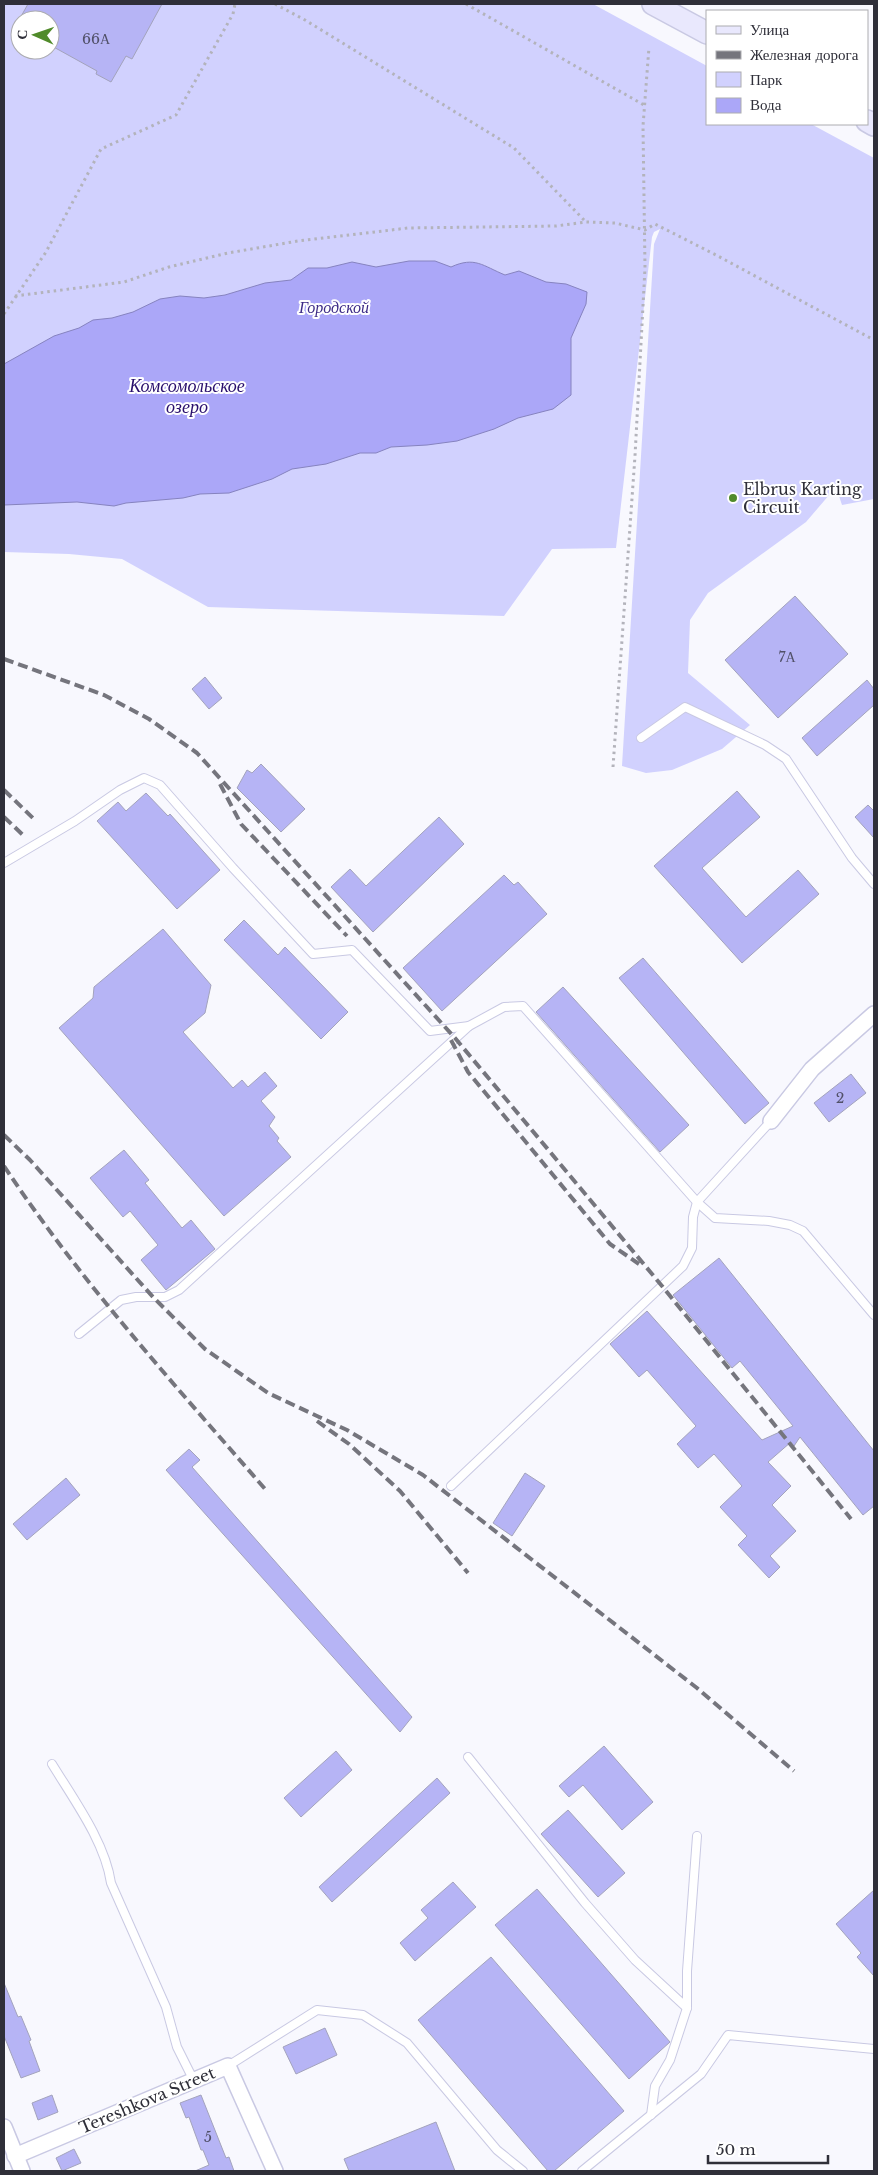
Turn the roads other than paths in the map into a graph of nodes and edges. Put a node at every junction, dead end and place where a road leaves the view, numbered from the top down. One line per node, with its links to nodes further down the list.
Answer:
1 (653, 4): 2 (main road)
2 (706, 32)
3 (641, 738): 5 (lane)
4 (4, 863): 7 (lane)
5 (874, 884)
6 (874, 1014): 8 (street)
7 (469, 1026): 9 (lane); 11 (lane)
8 (771, 1121): 9 (lane)
9 (697, 1202): 10 (lane); 12 (lane)
10 (874, 1315)
11 (79, 1334)
12 (451, 1486)
13 (468, 1757): 16 (lane)
14 (52, 1764): 19 (lane)
15 (697, 1836): 16 (lane)
16 (687, 2008): 20 (lane)
17 (874, 2049): 20 (lane)
18 (228, 2066): 19 (street, Tereshkova Street); 24 (street, Tereshkova Street); 25 (lane)
19 (194, 2081): 22 (street, Tereshkova Street)
20 (651, 2115): 26 (lane)
21 (4, 2126): 22 (street)
22 (16, 2156): 23 (street)
23 (22, 2171)
24 (275, 2171)
25 (523, 2171)
26 (582, 2171)

